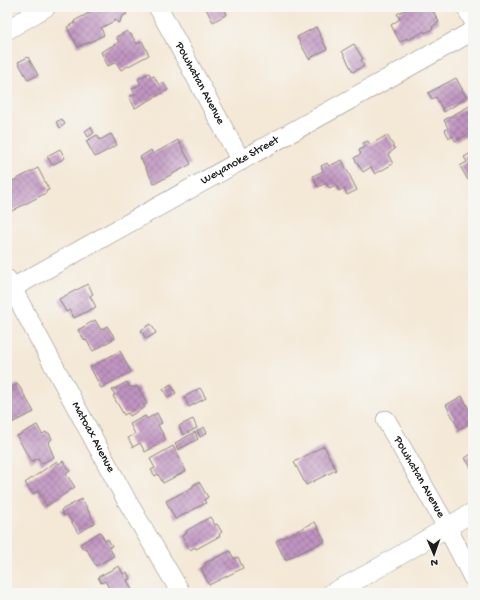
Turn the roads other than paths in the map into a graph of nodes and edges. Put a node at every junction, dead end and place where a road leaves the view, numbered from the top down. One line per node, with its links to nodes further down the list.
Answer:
1 (46, 7): 5 (street)
2 (158, 7): 7 (street, Powhatan Avenue)
3 (466, 7): 4 (street)
4 (473, 20)
5 (7, 30)
6 (473, 31): 7 (street, Weyanoke Street)
7 (241, 161): 8 (street, Weyanoke Street)
8 (8, 286): 13 (street, Matoax Avenue)
9 (386, 420): 11 (street, Powhatan Avenue)
10 (473, 512): 11 (street)
11 (447, 527): 12 (street, Powhatan Avenue); 14 (street)
12 (473, 578)
13 (181, 593)
14 (332, 593)

